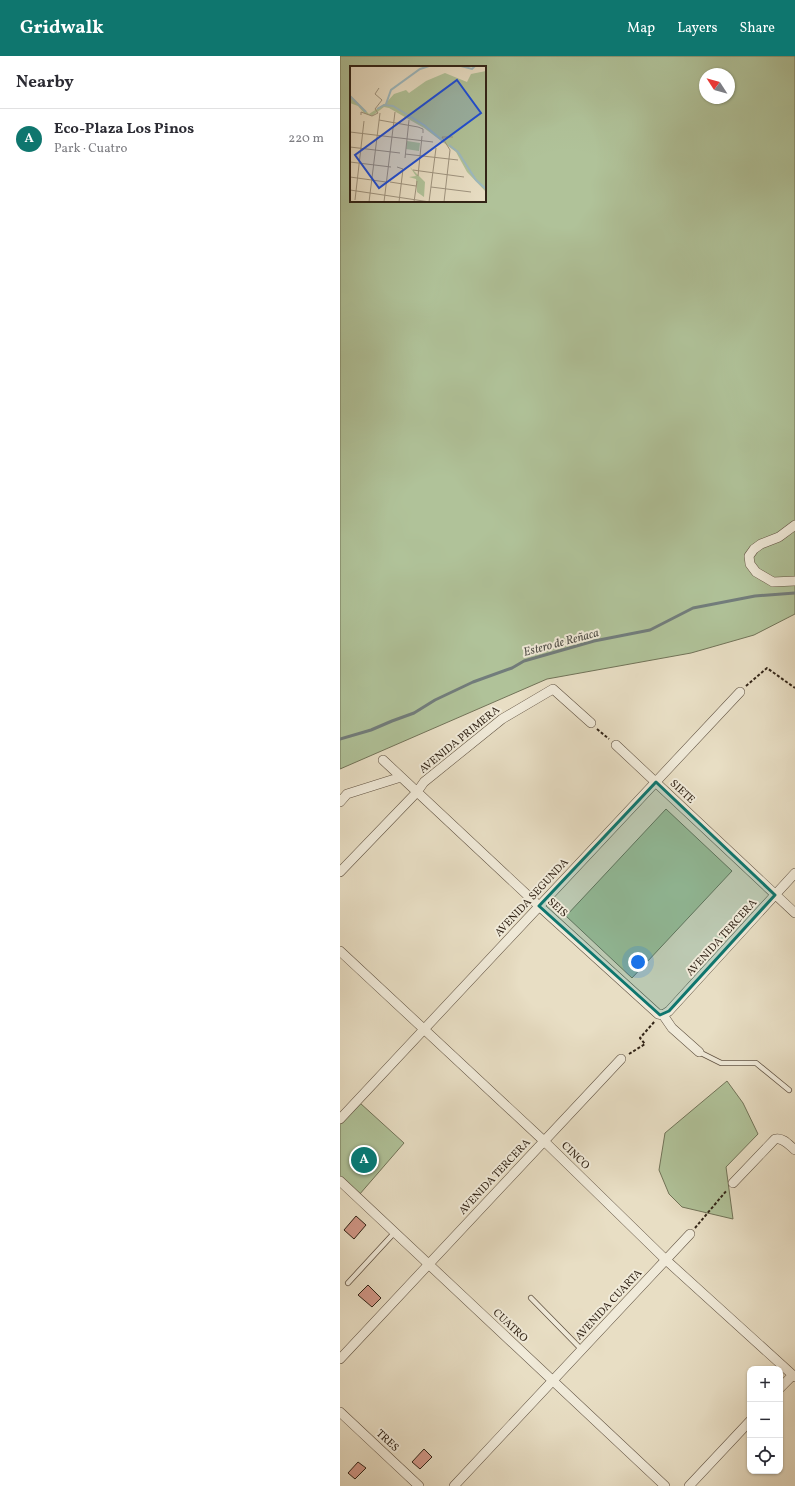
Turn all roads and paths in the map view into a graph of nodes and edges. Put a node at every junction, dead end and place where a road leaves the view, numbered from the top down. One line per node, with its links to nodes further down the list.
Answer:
1 (795, 525): 2 (street)
2 (795, 581)
3 (795, 688): 4 (path)
4 (740, 692): 9 (street, AVENIDA SEGUNDA)
5 (590, 723): 6 (path); 10 (street, AVENIDA PRIMERA)
6 (616, 745): 9 (street, SIETE)
7 (383, 760): 8 (street, SEIS)
8 (400, 777): 10 (street, SEIS); 11 (street)
9 (656, 782): 14 (street, SIETE); 15 (street, AVENIDA SEGUNDA)
10 (417, 792): 12 (street, AVENIDA PRIMERA); 15 (street, SEIS)
11 (340, 802)
12 (340, 872)
13 (795, 873): 14 (street, AVENIDA TERCERA)
14 (775, 895): 16 (street, SIETE); 18 (street, AVENIDA TERCERA)
15 (539, 906): 18 (street, SEIS); 19 (street, AVENIDA SEGUNDA)
16 (795, 913)
17 (340, 950): 19 (street, CINCO)
18 (662, 1015): 20 (street, SEIS); 21 (path)
19 (424, 1029): 23 (street, AVENIDA SEGUNDA); 24 (street, CINCO)
20 (699, 1052): 22 (lane)
21 (621, 1059): 24 (street, AVENIDA TERCERA)
22 (789, 1090)
23 (340, 1119)
24 (544, 1141): 30 (street, CINCO); 31 (street, AVENIDA TERCERA)
25 (795, 1150): 27 (street)
26 (340, 1181): 28 (street, CUATRO)
27 (733, 1183): 29 (path)
28 (395, 1232): 31 (street, CUATRO); 32 (lane)
29 (690, 1234): 30 (street, AVENIDA CUARTA)
30 (666, 1260): 34 (street, AVENIDA CUARTA); 36 (street, CINCO)
31 (429, 1264): 35 (street, AVENIDA TERCERA); 37 (street, CUATRO)
32 (348, 1283)
33 (531, 1298): 34 (lane)
34 (582, 1350): 37 (street, AVENIDA CUARTA)
35 (340, 1359)
36 (794, 1376): 38 (street)
37 (553, 1381): 42 (street, AVENIDA CUARTA); 43 (street, CUATRO)
38 (783, 1385)
39 (340, 1412): 41 (street, TRES)
40 (747, 1423): 44 (street)
41 (419, 1486)
42 (454, 1486)
43 (665, 1486)
44 (689, 1486)

